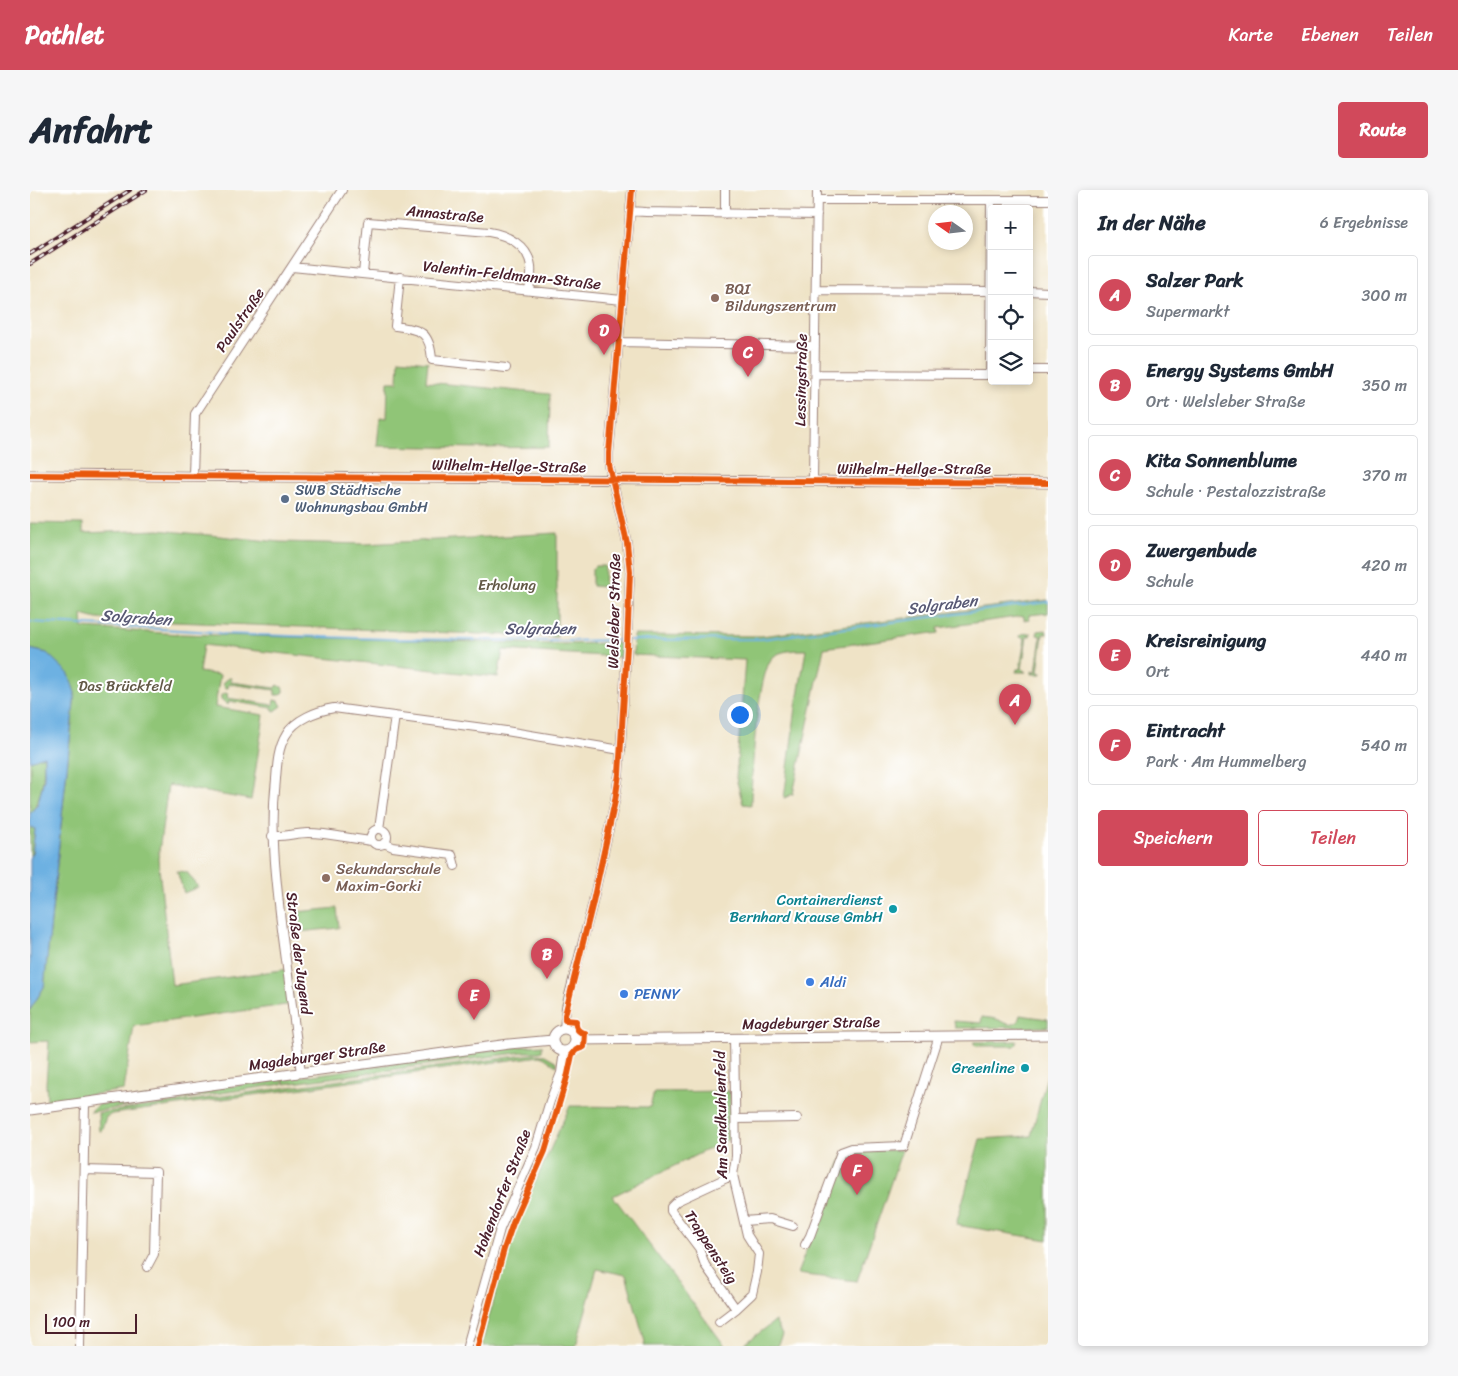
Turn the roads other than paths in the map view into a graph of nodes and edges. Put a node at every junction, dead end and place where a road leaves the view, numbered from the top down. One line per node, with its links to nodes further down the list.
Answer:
1 (342, 190): 14 (street, Paulstraße)
2 (632, 190): 10 (street, Welsleber Straße)
3 (725, 190): 11 (street)
4 (817, 190): 6 (street, Lessingstraße)
5 (1038, 190): 8 (street)
6 (817, 200): 7 (street); 12 (street, Lessingstraße)
7 (991, 200): 8 (street); 13 (street)
8 (1038, 200): 9 (street)
9 (1048, 200)
10 (630, 211): 11 (street); 23 (street, Welsleber Straße)
11 (725, 214): 12 (street)
12 (816, 215): 18 (street, Lessingstraße)
13 (991, 250)
14 (292, 267): 15 (street, Valentin-Feldmann-Straße); 33 (street, Paulstraße)
15 (363, 274): 16 (street, Valentin-Feldmann-Straße); 17 (street, Annastraße)
16 (400, 277): 17 (street, Valentin-Feldmann-Straße); 27 (street, Valentin-Feldmann-Straße)
17 (529, 290): 23 (street, Valentin-Feldmann-Straße)
18 (816, 290): 19 (street); 26 (street, Lessingstraße)
19 (988, 291)
20 (1033, 292): 21 (street)
21 (1048, 292)
22 (991, 295): 24 (street)
23 (622, 300): 25 (street, Welsleber Straße)
24 (991, 340)
25 (619, 342): 26 (street); 34 (street, Welsleber Straße)
26 (815, 346): 31 (street, Lessingstraße)
27 (506, 368)
28 (1033, 370): 29 (street)
29 (1048, 370)
30 (988, 373): 31 (street)
31 (815, 374): 35 (street, Lessingstraße)
32 (30, 475): 33 (main road, Wilhelm-Hellge-Straße)
33 (194, 475): 34 (main road, Wilhelm-Hellge-Straße)
34 (612, 479): 35 (main road, Wilhelm-Hellge-Straße); 38 (street, Welsleber Straße)
35 (813, 481): 36 (main road, Wilhelm-Hellge-Straße)
36 (1048, 483)
37 (395, 716): 38 (street, Straße der Jugend); 39 (street); 40 (street, Straße der Jugend)
38 (621, 750): 44 (street, Welsleber Straße)
39 (379, 829): 41 (street); 42 (street)
40 (272, 836): 41 (street); 51 (street, Straße der Jugend)
41 (372, 842): 42 (street)
42 (384, 843): 43 (street)
43 (455, 866)
44 (564, 1029): 48 (main road); 49 (main road)
45 (1048, 1035): 46 (main road, Magdeburger Straße)
46 (938, 1036): 47 (main road, Magdeburger Straße); 60 (street)
47 (734, 1038): 49 (main road, Magdeburger Straße); 55 (street, Am Sandkuhlenfeld)
48 (553, 1040): 50 (main road); 51 (main road, Magdeburger Straße)
49 (575, 1040): 50 (main road)
50 (564, 1051): 65 (street, Hohendorfer Straße)
51 (301, 1073): 52 (main road, Magdeburger Straße)
52 (85, 1103): 53 (main road, Magdeburger Straße); 56 (street)
53 (30, 1110)
54 (797, 1118): 55 (street)
55 (736, 1119): 57 (street, Am Sandkuhlenfeld)
56 (84, 1170): 61 (street); 64 (street)
57 (733, 1175): 58 (street, Am Sandkuhlenfeld); 62 (street, Trappensteig)
58 (744, 1221): 59 (street); 62 (street, Am Sandkuhlenfeld)
59 (793, 1226)
60 (805, 1245)
61 (147, 1267)
62 (736, 1309): 63 (street, Am Sandkuhlenfeld)
63 (719, 1322)
64 (80, 1346)
65 (467, 1346)

